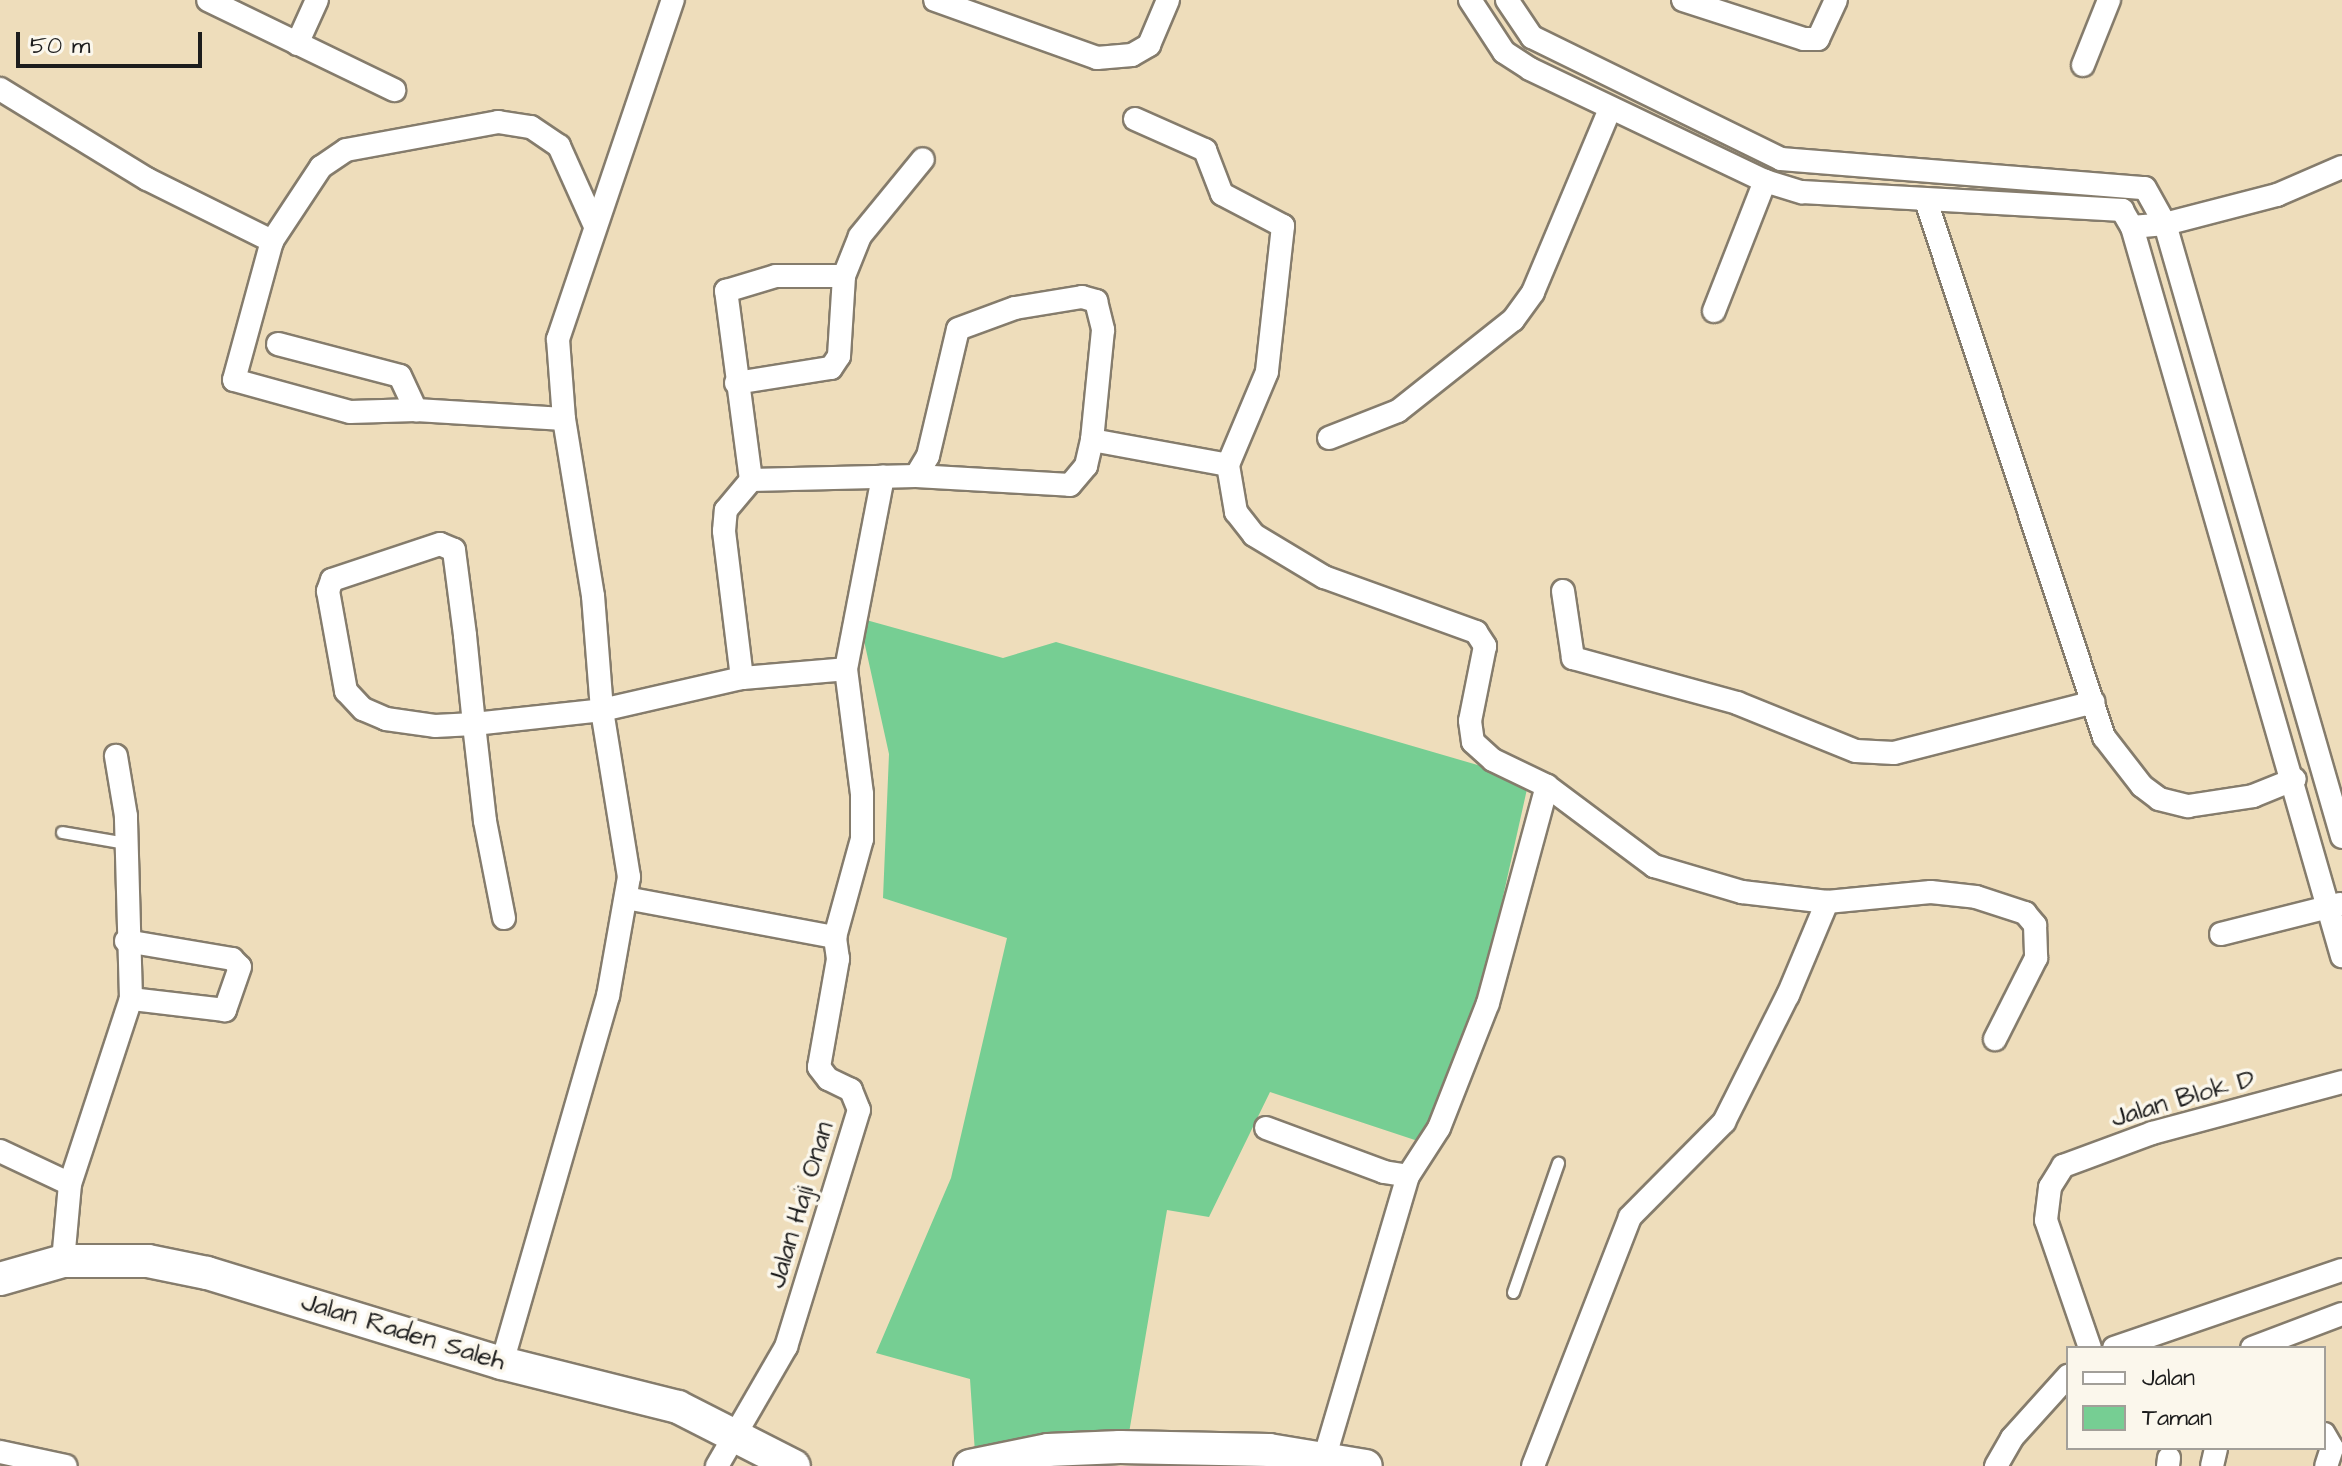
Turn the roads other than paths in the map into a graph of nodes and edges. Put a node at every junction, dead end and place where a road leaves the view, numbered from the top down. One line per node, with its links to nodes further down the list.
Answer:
1 (208, 0): 13 (street)
2 (317, 0): 13 (street)
3 (673, 0): 25 (street)
4 (935, 0): 5 (street)
5 (1168, 0)
6 (1470, 0): 12 (street)
7 (1507, 0): 11 (street)
8 (1683, 0): 9 (street)
9 (1836, 0)
10 (2109, 0): 14 (street)
11 (1520, 24): 12 (street); 22 (street)
12 (1496, 43): 17 (street)
13 (297, 44): 16 (street)
14 (2083, 65)
15 (0, 89): 28 (street)
16 (394, 90)
17 (1610, 109): 21 (street); 35 (street)
18 (1135, 119): 37 (street)
19 (923, 159): 29 (street)
20 (2342, 167): 26 (street)
21 (1765, 181): 23 (street); 30 (street)
22 (2123, 183): 24 (street); 26 (street)
23 (1926, 201): 24 (street); 44 (street)
24 (2104, 205): 27 (street)
25 (594, 224): 28 (street); 34 (street)
26 (2165, 224): 27 (street); 51 (street)
27 (2132, 227): 48 (street)
28 (272, 241): 33 (street)
29 (844, 276): 32 (street); 32 (street)
30 (1714, 311)
31 (278, 344): 33 (street)
32 (736, 383): 40 (street)
33 (416, 410): 34 (street)
34 (564, 419): 45 (street)
35 (1329, 438)
36 (1092, 440): 37 (street); 38 (street); 38 (street)
37 (1228, 465): 49 (street)
38 (916, 476): 39 (street)
39 (883, 477): 40 (street); 42 (street, Jalan Haji Onan)
40 (751, 480): 43 (street)
41 (1563, 591): 44 (street)
42 (846, 669): 43 (street); 58 (street, Jalan Haji Onan)
43 (742, 678): 45 (street)
44 (2094, 702): 48 (street)
45 (602, 710): 46 (street); 53 (street)
46 (474, 724): 46 (street); 56 (street)
47 (116, 756): 52 (street)
48 (2295, 779): 55 (street)
49 (1547, 786): 54 (street); 67 (street)
50 (62, 832): 52 (lane)
51 (2342, 837)
52 (126, 843): 59 (street)
53 (626, 898): 58 (street); 77 (street)
54 (1827, 902): 62 (street); 88 (street)
55 (2335, 906): 57 (street); 60 (street)
56 (504, 918)
57 (2221, 934)
58 (835, 937): 79 (street, Jalan Haji Onan)
59 (126, 941): 61 (street); 61 (street)
60 (2342, 956)
61 (131, 999): 68 (street)
62 (1995, 1039)
63 (2342, 1082): 74 (street, Jalan Blok D)
64 (1266, 1128): 67 (street)
65 (0, 1151): 68 (street)
66 (1558, 1163): 72 (lane)
67 (1408, 1176): 81 (street)
68 (70, 1184): 69 (street)
69 (63, 1261): 71 (street, Jalan Raden Saleh); 77 (street, Jalan Raden Saleh)
70 (2342, 1270): 75 (street)
71 (0, 1279)
72 (1513, 1292)
73 (2342, 1314): 76 (street)
74 (2089, 1346)
75 (2120, 1346)
76 (2257, 1346)
77 (502, 1363): 79 (street, Jalan Raden Saleh)
78 (2066, 1379): 89 (street)
79 (737, 1438): 84 (street); 85 (street, Jalan Raden Saleh)
80 (2326, 1438): 90 (street)
81 (1325, 1456): 86 (street); 87 (street)
82 (3, 1457): 83 (street)
83 (66, 1466)
84 (717, 1466)
85 (794, 1466)
86 (970, 1466)
87 (1366, 1466)
88 (1533, 1466)
89 (1996, 1466)
90 (2326, 1466)

